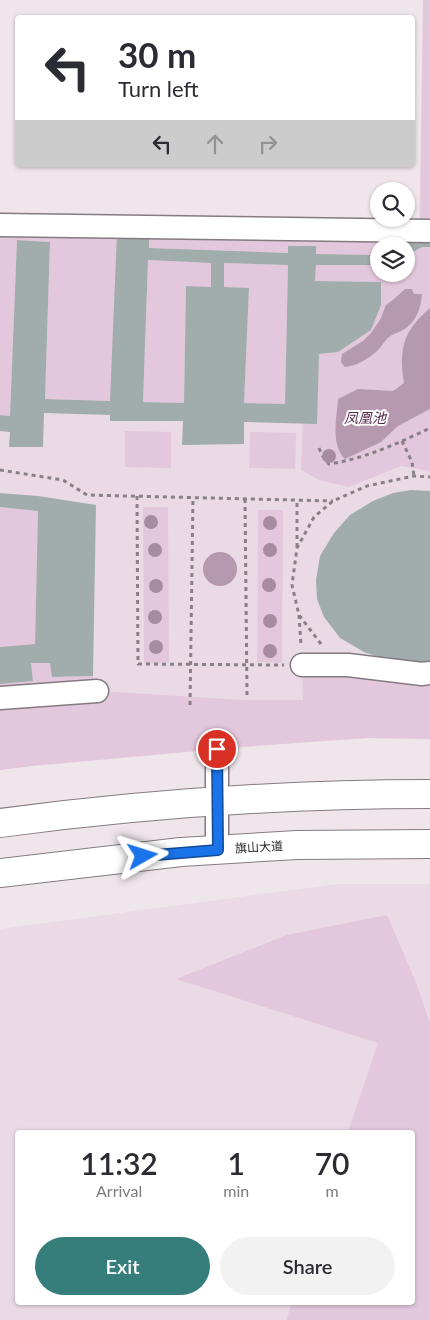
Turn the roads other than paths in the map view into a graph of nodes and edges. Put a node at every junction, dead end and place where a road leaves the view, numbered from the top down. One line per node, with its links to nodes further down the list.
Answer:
1 (0, 224): 2 (street)
2 (430, 230)
3 (302, 665): 4 (street)
4 (430, 673)
5 (97, 691): 6 (street)
6 (0, 698)
7 (217, 749): 9 (street)
8 (430, 794): 9 (highway)
9 (217, 802): 10 (highway); 12 (street)
10 (0, 823)
11 (430, 844): 12 (highway, 旗山大道)
12 (218, 850): 13 (highway, 旗山大道)
13 (0, 873)

